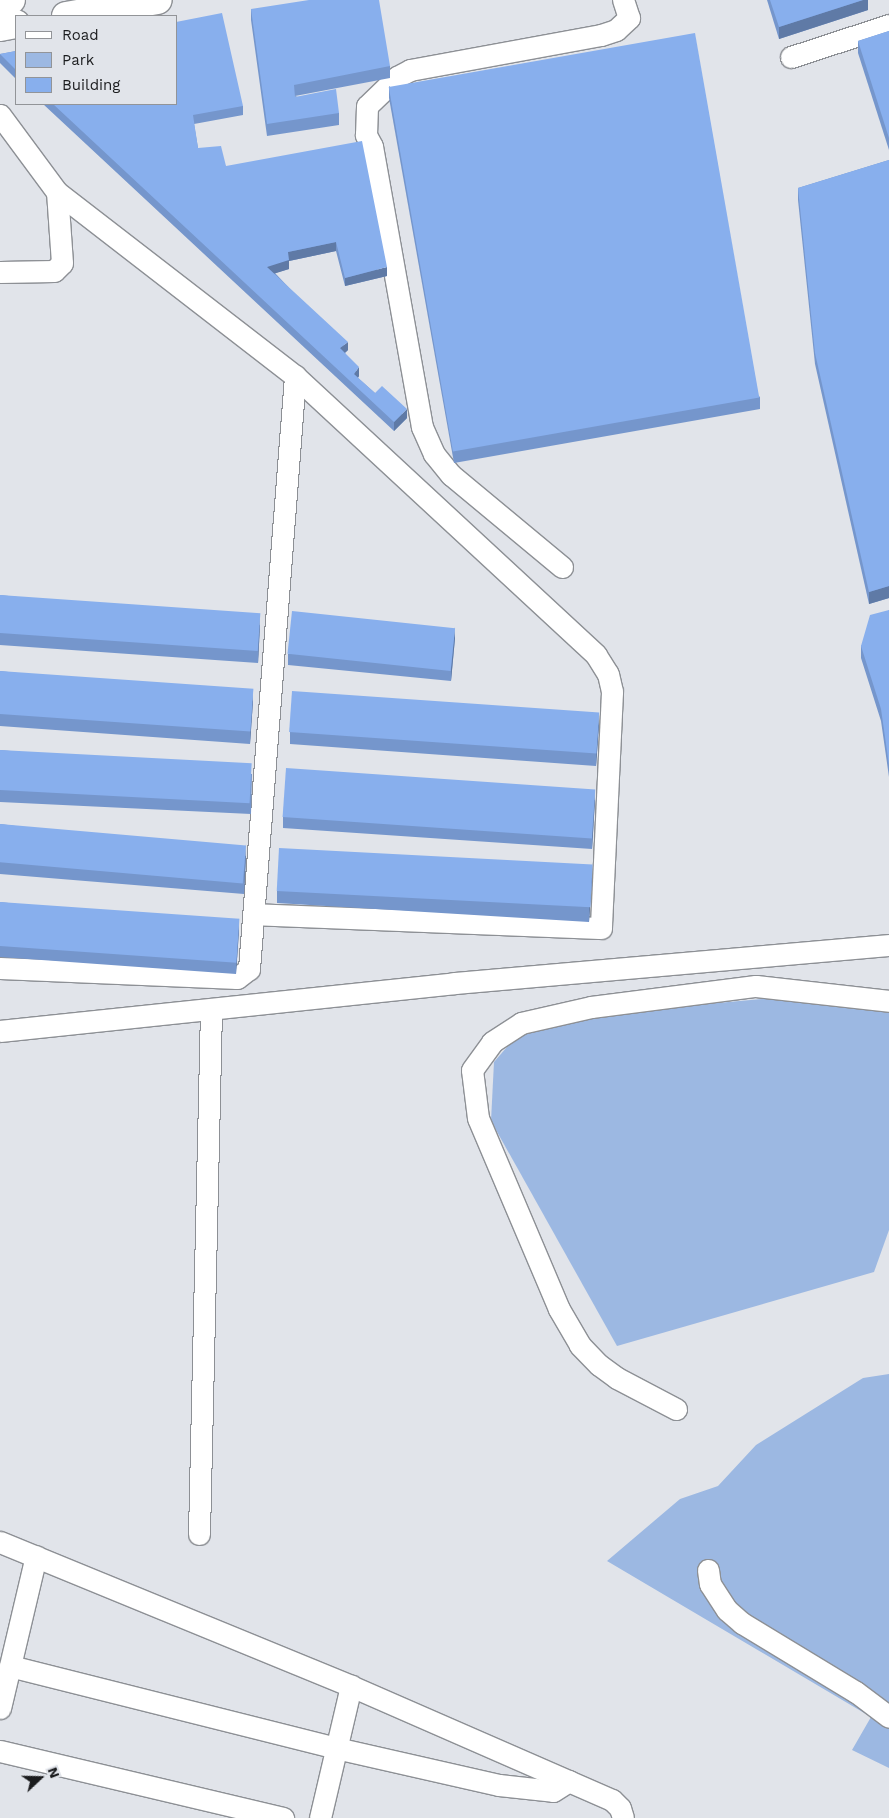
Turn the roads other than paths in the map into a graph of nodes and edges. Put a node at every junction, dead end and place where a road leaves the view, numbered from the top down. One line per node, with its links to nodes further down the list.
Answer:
1 (11, 0): 4 (main road)
2 (158, 0): 5 (main road)
3 (623, 0): 14 (street)
4 (0, 2)
5 (72, 15)
6 (15, 24): 8 (main road)
7 (889, 25): 9 (street)
8 (0, 27)
9 (791, 57)
10 (0, 115): 11 (street)
11 (57, 192): 12 (street); 13 (street)
12 (0, 272)
13 (295, 376): 15 (street); 15 (street)
14 (562, 567)
15 (254, 914): 17 (street)
16 (889, 945): 19 (street)
17 (0, 968)
18 (889, 1001): 21 (street)
19 (211, 1010): 20 (street); 22 (street)
20 (0, 1032)
21 (676, 1409)
22 (199, 1534)
23 (0, 1542): 24 (street)
24 (36, 1556): 26 (street); 27 (street)
25 (708, 1570): 29 (street)
26 (8, 1655): 28 (street); 30 (street)
27 (351, 1686): 30 (street); 32 (street)
28 (0, 1708)
29 (889, 1717)
30 (336, 1748): 32 (street); 34 (street)
31 (0, 1751): 33 (street)
32 (569, 1781): 35 (street)
33 (283, 1818)
34 (320, 1818)
35 (623, 1818)

